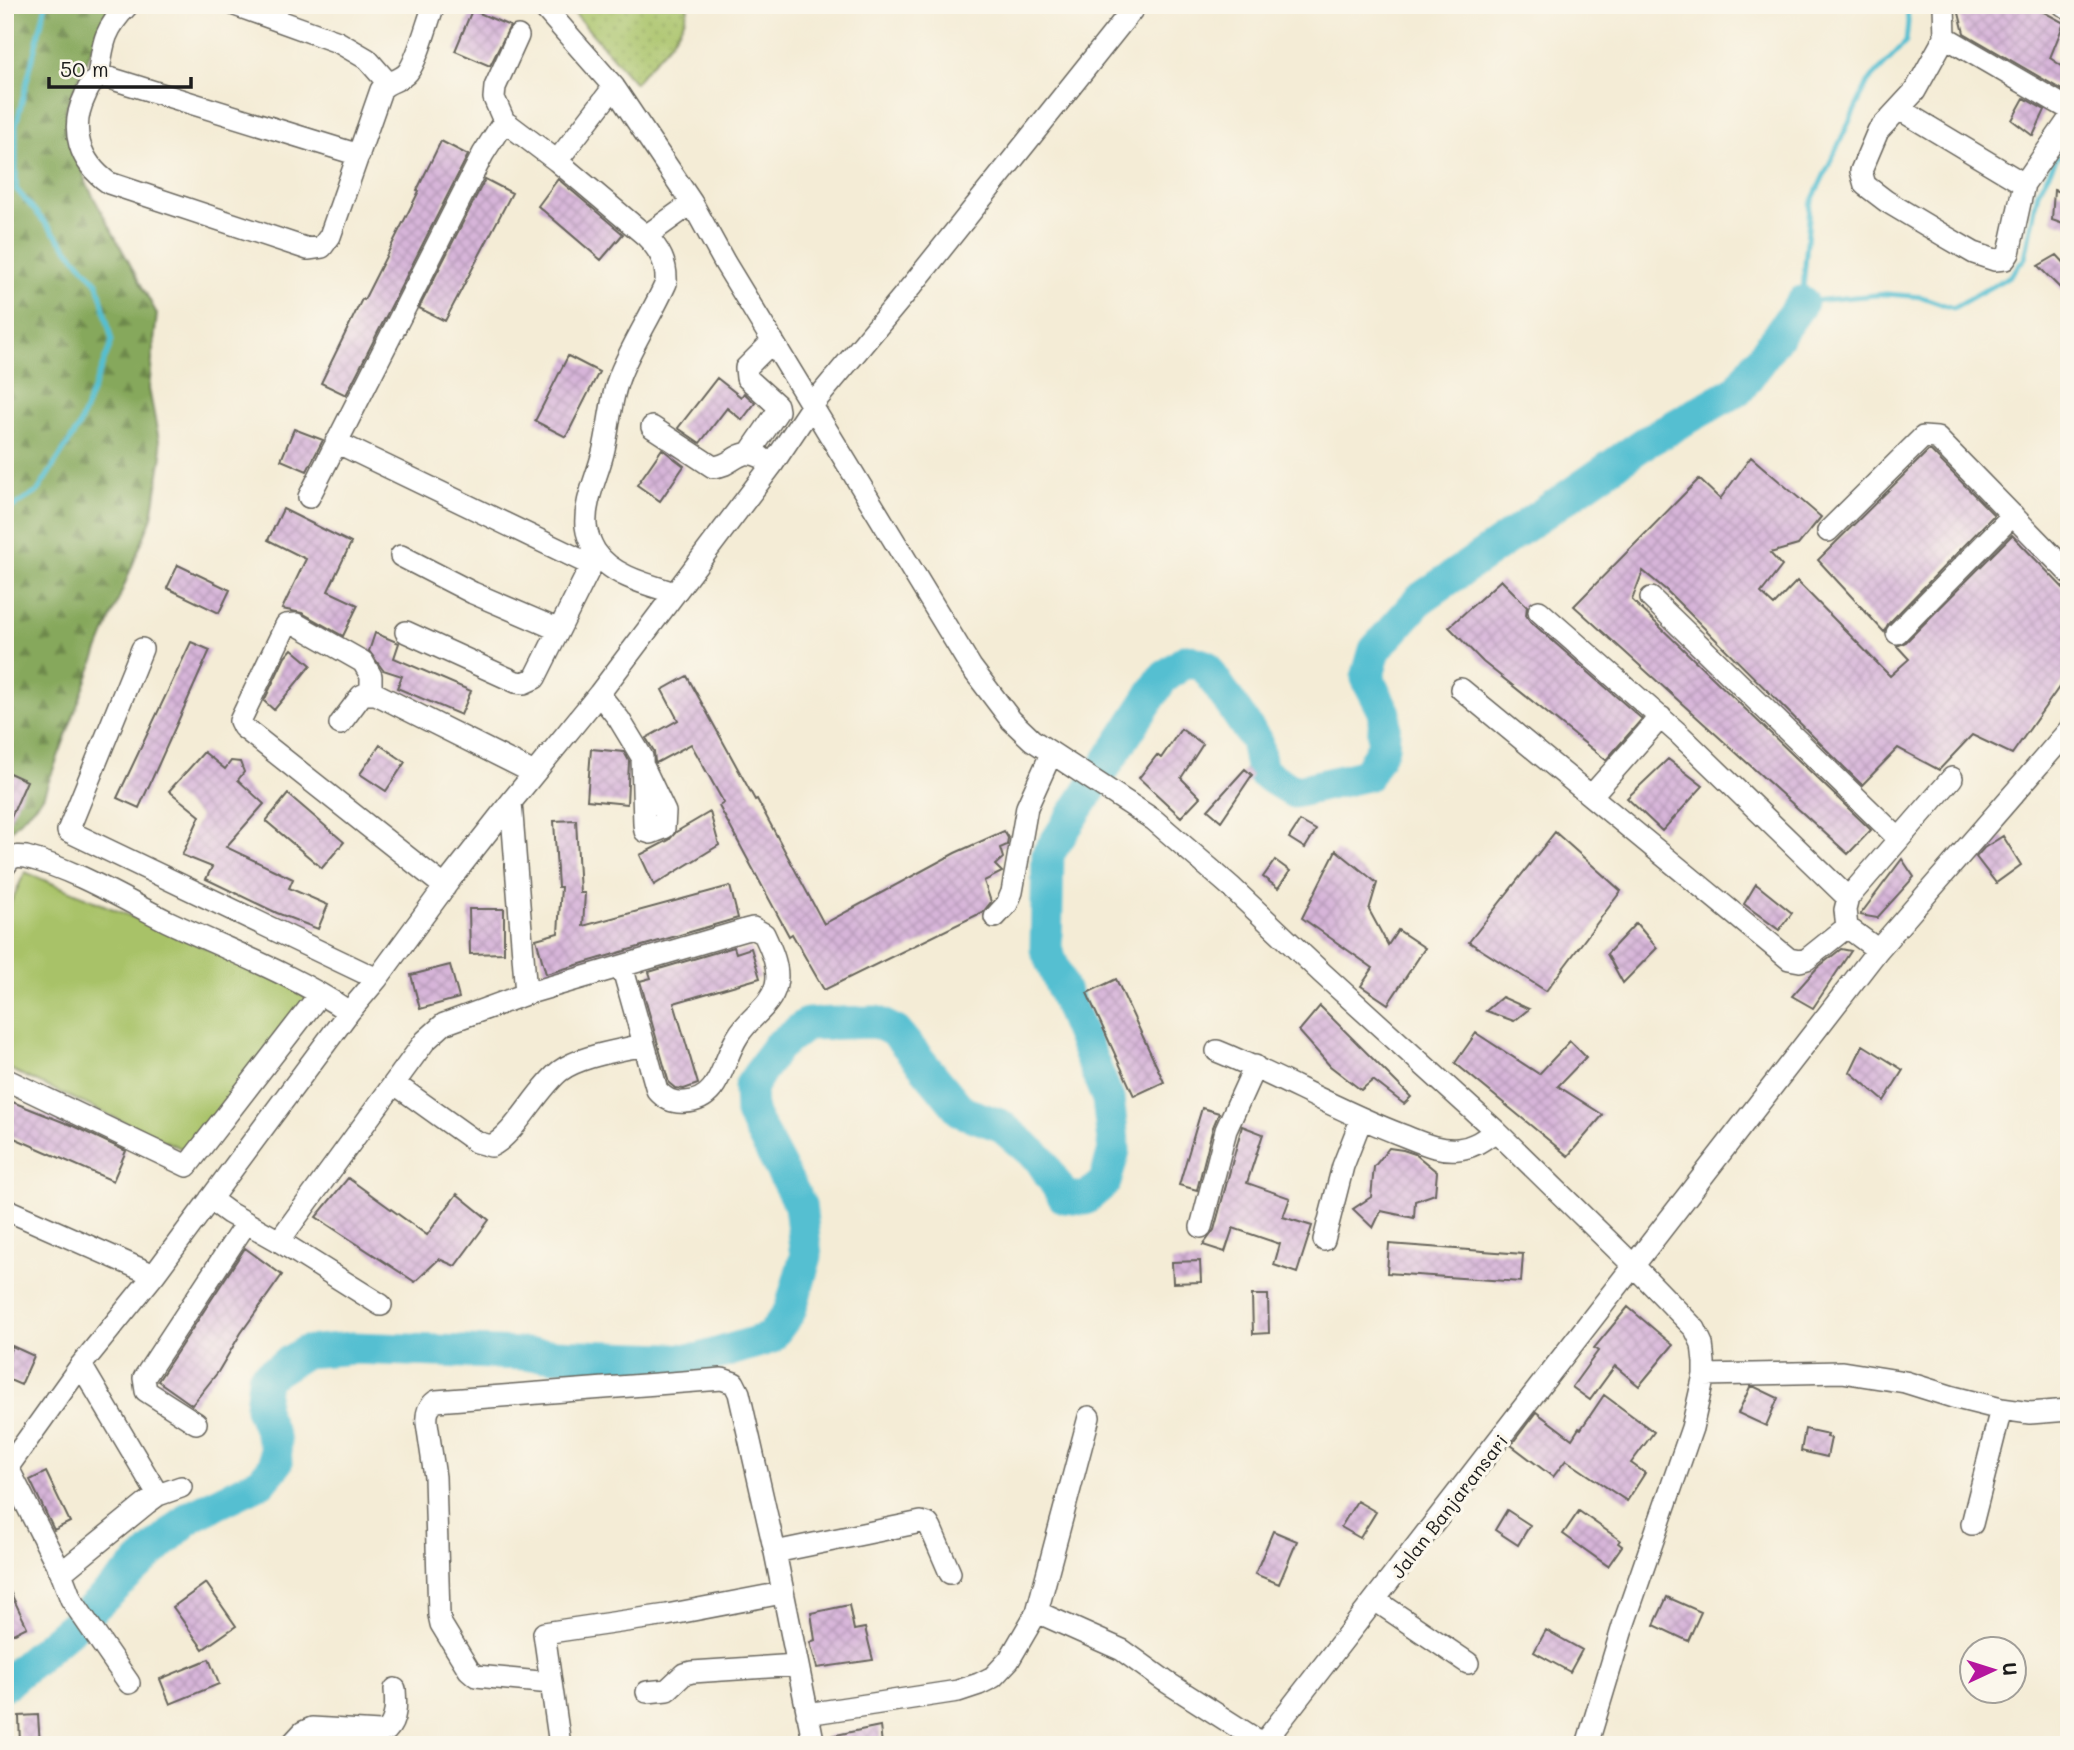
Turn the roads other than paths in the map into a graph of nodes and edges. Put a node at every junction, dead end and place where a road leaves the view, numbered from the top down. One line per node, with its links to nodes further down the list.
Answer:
1 (128, 5): 11 (street)
2 (236, 5): 12 (street)
3 (434, 5): 12 (street)
4 (542, 5): 13 (street)
5 (1136, 5): 24 (street)
6 (1944, 5): 10 (street)
7 (2063, 5): 8 (street)
8 (2069, 8)
9 (518, 36): 17 (street)
10 (1945, 37): 14 (street); 15 (street)
11 (99, 78): 18 (street); 18 (street)
12 (388, 83): 18 (street)
13 (614, 87): 19 (street); 21 (street)
14 (1899, 109): 20 (street); 20 (street)
15 (2069, 109)
16 (2069, 119): 20 (street)
17 (504, 121): 19 (street); 26 (street)
18 (359, 155)
19 (557, 161): 22 (street)
20 (2024, 184)
21 (692, 203): 22 (street); 23 (street)
22 (646, 236): 33 (street)
23 (773, 341): 24 (street); 27 (street)
24 (813, 404): 28 (street); 48 (street)
25 (652, 427): 27 (street)
26 (336, 442): 29 (street); 33 (street)
27 (750, 452): 28 (street)
28 (772, 465): 35 (street)
29 (309, 497)
30 (2012, 515): 31 (street); 34 (street); 40 (street)
31 (1828, 531)
32 (401, 556): 38 (street)
33 (594, 560): 35 (street); 38 (street)
34 (2069, 573)
35 (675, 593): 44 (street)
36 (1651, 598): 54 (street)
37 (1539, 611): 45 (street)
38 (559, 630): 39 (street)
39 (407, 632)
40 (1897, 633)
41 (142, 649): 62 (street)
42 (1461, 689): 52 (street)
43 (371, 694): 46 (street); 50 (street); 56 (street)
44 (598, 694): 49 (street); 50 (street)
45 (1661, 717): 52 (street); 57 (street)
46 (340, 724)
47 (2069, 730): 60 (street, Jalan Banjaransari)
48 (1051, 754): 58 (street); 72 (street)
49 (644, 768)
50 (534, 774): 53 (street)
51 (1952, 778): 54 (street)
52 (1592, 795): 59 (street)
53 (511, 802): 56 (street); 64 (street)
54 (1898, 838): 57 (street)
55 (5, 866): 63 (street)
56 (445, 887): 62 (street)
57 (1847, 898): 59 (street)
58 (995, 917)
59 (1847, 927): 60 (street)
60 (1878, 950): 80 (street, Jalan Banjaransari)
61 (622, 966): 64 (street); 66 (street); 66 (street)
62 (377, 979): 65 (street)
63 (320, 994): 65 (street); 73 (street)
64 (526, 994): 70 (street)
65 (349, 1012): 74 (street)
66 (643, 1045): 70 (street)
67 (1217, 1051): 68 (street)
68 (1255, 1066): 71 (street); 77 (street)
69 (5, 1079): 73 (street)
70 (395, 1084): 79 (street)
71 (1361, 1120): 72 (street); 78 (street)
72 (1496, 1131): 80 (street)
73 (187, 1166): 74 (street)
74 (214, 1192): 76 (street); 81 (street)
75 (5, 1209): 81 (street)
76 (246, 1223): 79 (street); 88 (street)
77 (1201, 1227)
78 (1324, 1240)
79 (279, 1241): 82 (street)
80 (1635, 1267): 84 (street); 97 (street, Jalan Banjaransari)
81 (154, 1275): 83 (street)
82 (382, 1306)
83 (81, 1365): 89 (street); 91 (street)
84 (1704, 1375): 85 (street); 110 (street)
85 (2001, 1409): 86 (street); 92 (street)
86 (2069, 1410)
87 (1089, 1417): 98 (street)
88 (196, 1423)
89 (6, 1469): 94 (street)
90 (181, 1487): 91 (street)
91 (158, 1495): 94 (street)
92 (1972, 1524)
93 (775, 1552): 95 (street); 96 (street); 102 (street)
94 (61, 1573): 101 (street)
95 (950, 1573)
96 (782, 1593): 100 (street); 102 (street)
97 (1375, 1600): 99 (street); 106 (street, Jalan Banjaransari)
98 (1037, 1612): 105 (street); 106 (street)
99 (1468, 1663)
100 (797, 1665): 104 (street); 105 (street)
101 (129, 1683)
102 (551, 1684): 108 (street)
103 (396, 1689): 107 (street)
104 (647, 1692)
105 (807, 1714): 109 (street)
106 (1263, 1744)
107 (291, 1745)
108 (560, 1745)
109 (814, 1745)
110 (1587, 1745)

